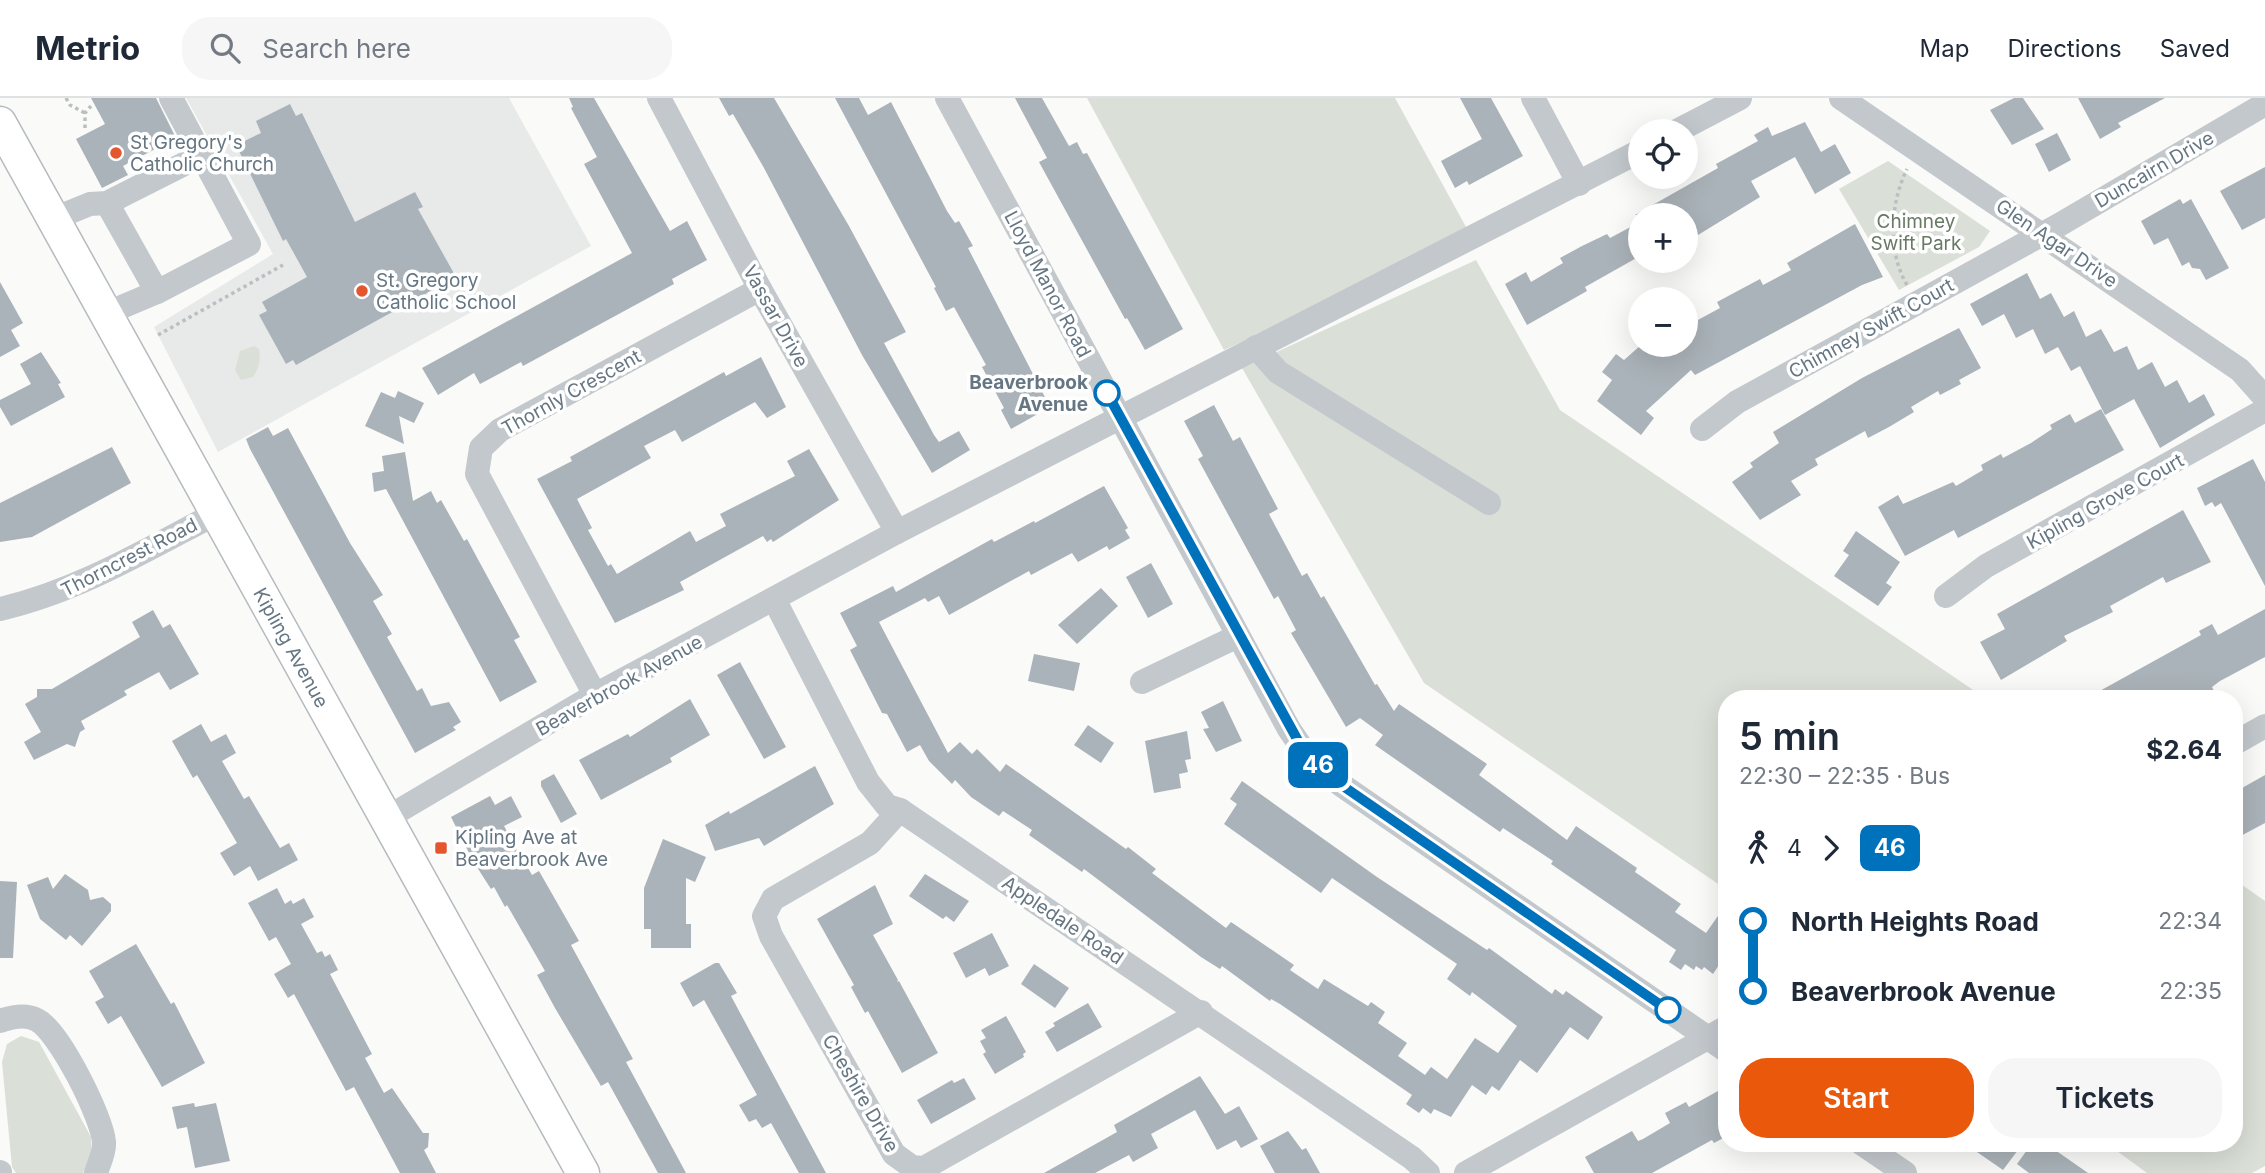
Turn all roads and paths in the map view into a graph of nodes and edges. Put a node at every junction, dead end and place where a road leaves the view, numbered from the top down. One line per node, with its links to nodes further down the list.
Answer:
1 (66, 98): 10 (path)
2 (171, 98): 14 (street)
3 (659, 98): 22 (street, Vassar Drive)
4 (947, 98): 30 (street, Lloyd Manor Road)
5 (1533, 98): 17 (street)
6 (1740, 98): 11 (street)
7 (1841, 98): 20 (street, Glen Agar Drive)
8 (2265, 104): 20 (street, Duncairn Drive)
9 (91, 106): 10 (path)
10 (85, 113): 13 (path)
11 (1698, 120)
12 (0, 123): 19 (main road, Kipling Avenue)
13 (85, 128)
14 (202, 155): 18 (street); 24 (street)
15 (1628, 157): 17 (street, Beaverbrook Avenue)
16 (1907, 169): 23 (path)
17 (1579, 184): 27 (street, Beaverbrook Avenue)
18 (107, 202): 19 (street); 24 (street)
19 (53, 219): 25 (main road, Kipling Avenue)
20 (2043, 233): 28 (street, Glen Agar Drive); 31 (street, Chimney Swift Court)
21 (283, 265): 26 (path)
22 (760, 289): 34 (street, Vassar Drive); 40 (street, Thornly Crescent)
23 (1909, 289)
24 (157, 292): 25 (street)
25 (105, 314): 33 (main road, Kipling Avenue)
26 (158, 335)
27 (1256, 347): 30 (street, Beaverbrook Avenue); 32 (street)
28 (2265, 398)
29 (2265, 410): 35 (street, Kipling Grove Court)
30 (1120, 417): 34 (street, Beaverbrook Avenue); 38 (street, Lloyd Manor Road)
31 (1702, 429)
32 (1489, 503)
33 (217, 513): 37 (street, Thorncrest Road); 44 (main road, Kipling Avenue)
34 (897, 532): 36 (street, Beaverbrook Avenue)
35 (1946, 596)
36 (775, 601): 40 (street, Beaverbrook Avenue); 43 (street, Appledale Road)
37 (0, 609)
38 (1238, 636): 39 (street); 47 (street, Lloyd Manor Road)
39 (1142, 682)
40 (595, 695): 44 (street, Beaverbrook Avenue)
41 (2265, 726): 42 (street)
42 (2243, 738)
43 (900, 810): 45 (street, Appledale Road); 45 (street, Cheshire Drive)
44 (385, 819): 51 (main road, Kipling Avenue)
45 (1200, 1012): 52 (street, Appledale Road)
46 (0, 1021): 50 (street)
47 (1718, 1037)
48 (1718, 1041): 53 (street)
49 (1874, 1152): 54 (street)
50 (96, 1173)
51 (583, 1173)
52 (1429, 1173)
53 (1466, 1173)
54 (1905, 1173)

